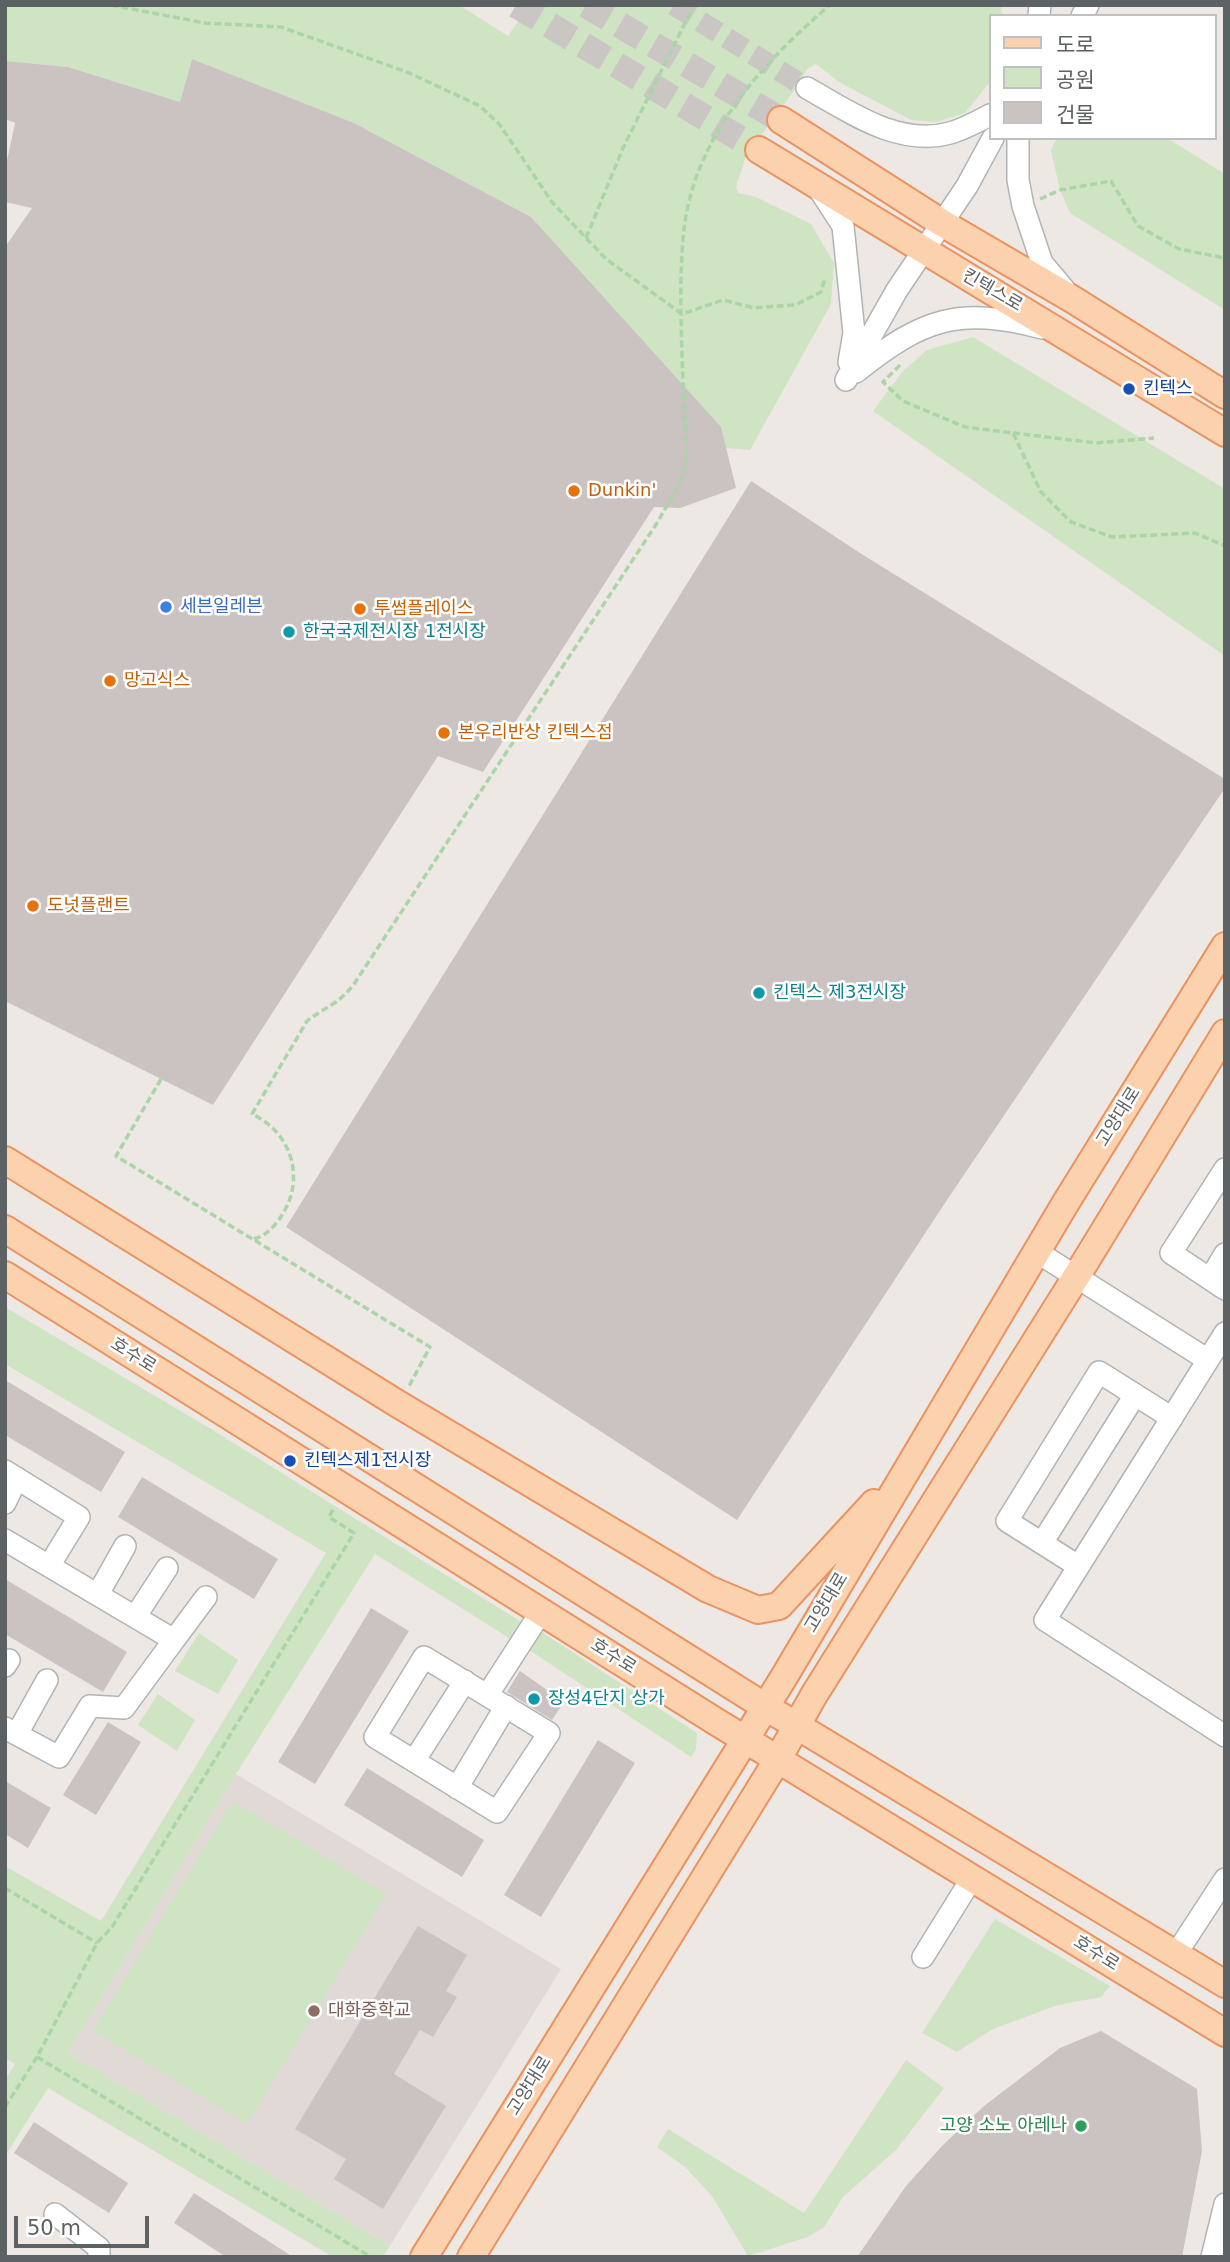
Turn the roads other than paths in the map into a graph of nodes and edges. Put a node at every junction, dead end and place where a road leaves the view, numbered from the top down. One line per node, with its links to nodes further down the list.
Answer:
1 (807, 88): 2 (lane)
2 (988, 116)
3 (781, 120): 8 (main road, 킨텍스로)
4 (992, 140): 8 (lane)
5 (1018, 140): 10 (lane)
6 (759, 150): 7 (main road, 킨텍스로)
7 (816, 184): 9 (main road, 킨텍스로); 12 (lane)
8 (942, 223): 9 (lane); 10 (main road, 킨텍스로)
9 (924, 250): 11 (main road, 킨텍스로); 12 (lane)
10 (1072, 299): 13 (main road, 킨텍스로)
11 (1065, 334): 12 (lane); 14 (main road, 킨텍스로)
12 (846, 380)
13 (1225, 395)
14 (1225, 433)
15 (1225, 946): 20 (main road, 고양대로)
16 (1225, 1033): 23 (main road)
17 (5, 1160): 29 (main road)
18 (1225, 1169): 24 (lane)
19 (5, 1229): 47 (main road)
20 (1037, 1252): 23 (lane); 29 (main road, 고양대로)
21 (1225, 1254): 24 (lane)
22 (5, 1275): 40 (main road, 호수로)
23 (1076, 1277): 26 (lane); 48 (main road)
24 (1217, 1284)
25 (1225, 1333): 26 (lane)
26 (1208, 1360): 28 (lane)
27 (1135, 1395): 28 (lane); 33 (lane); 33 (lane)
28 (1172, 1418): 36 (lane)
29 (910, 1463): 47 (main road, 고양대로)
30 (11, 1474): 31 (lane); 35 (lane)
31 (5, 1503)
32 (5, 1541): 35 (lane)
33 (1042, 1543): 36 (lane)
34 (125, 1546): 38 (lane)
35 (48, 1566): 38 (lane)
36 (1078, 1566): 50 (lane)
37 (167, 1568): 41 (lane)
38 (98, 1594): 41 (lane)
39 (205, 1597): 42 (lane)
40 (541, 1612): 45 (lane); 51 (main road, 호수로)
41 (135, 1616): 42 (lane)
42 (174, 1640): 49 (lane)
43 (47, 1680): 49 (lane)
44 (465, 1681): 45 (lane); 53 (lane); 53 (lane)
45 (488, 1694): 46 (lane)
46 (506, 1706): 54 (lane); 54 (lane)
47 (764, 1706): 48 (main road); 51 (main road, 고양대로)
48 (796, 1725): 52 (main road); 57 (main road)
49 (11, 1731)
50 (1225, 1736)
51 (745, 1739): 52 (main road, 호수로); 64 (main road, 고양대로)
52 (778, 1759): 55 (main road, 호수로); 65 (main road)
53 (414, 1761): 54 (lane)
54 (457, 1788)
55 (972, 1878): 58 (lane); 60 (main road, 호수로)
56 (1225, 1879): 57 (lane)
57 (1176, 1954): 59 (main road)
58 (923, 1957)
59 (1225, 1984)
60 (1225, 2034)
61 (1225, 2204): 66 (lane)
62 (55, 2214): 63 (lane)
63 (99, 2257)
64 (424, 2257)
65 (471, 2257)
66 (1212, 2257)

